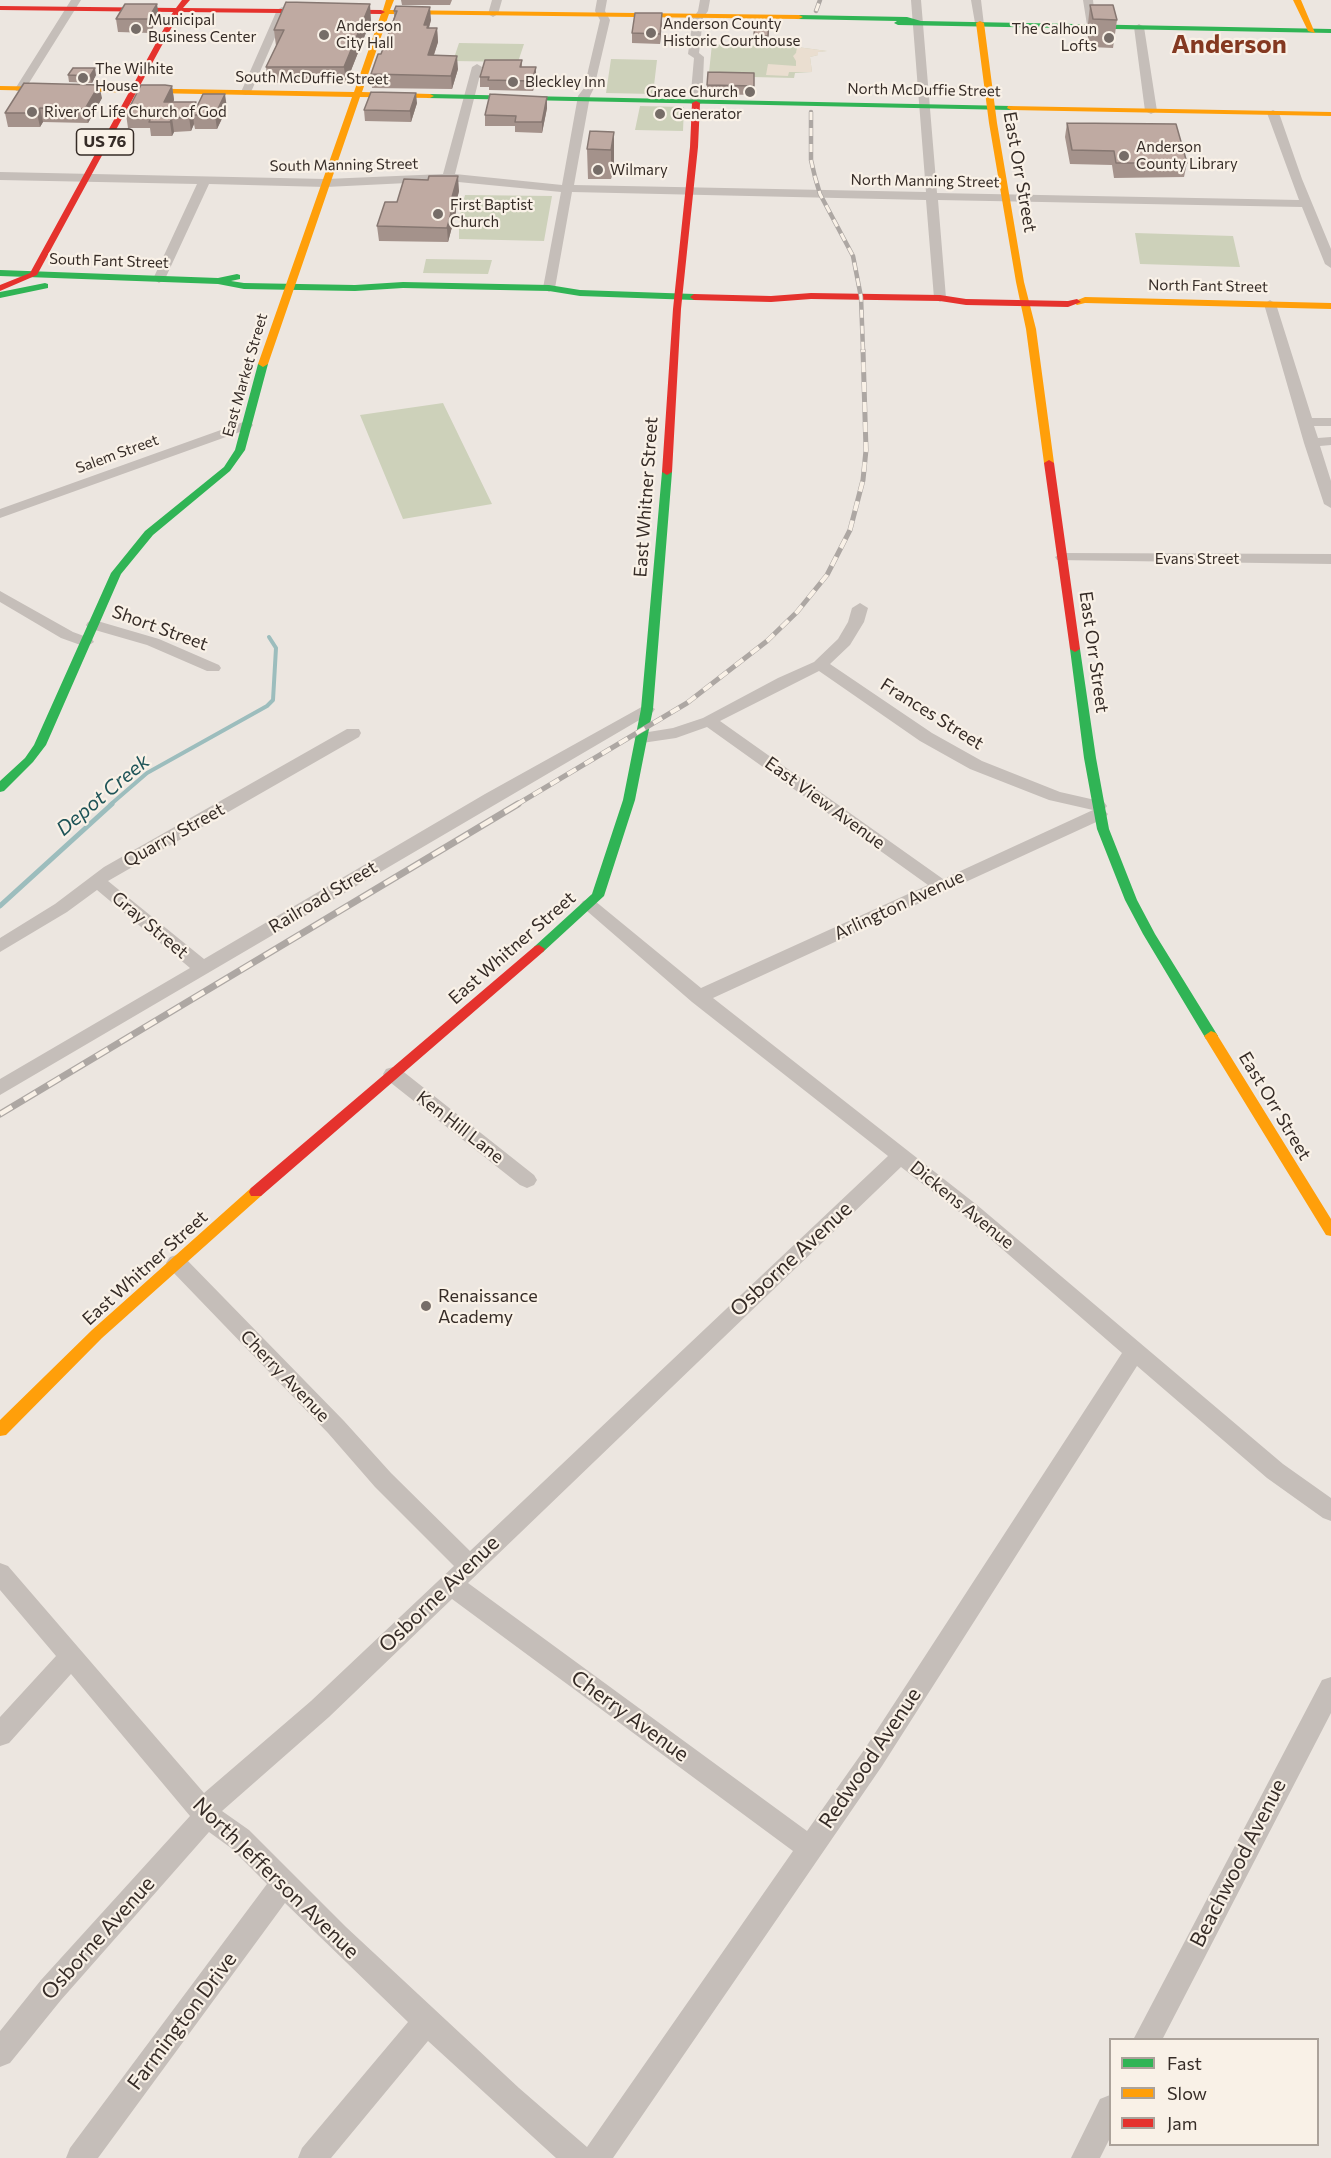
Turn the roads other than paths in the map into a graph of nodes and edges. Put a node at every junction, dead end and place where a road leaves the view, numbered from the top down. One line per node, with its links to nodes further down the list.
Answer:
1 (497, 0): 13 (street)
2 (602, 0): 14 (street)
3 (705, 0): 15 (street, East Whitner Street)
4 (916, 0): 16 (street)
5 (976, 0): 17 (street)
6 (1088, 0): 18 (street)
7 (1297, 0): 20 (street)
8 (74, 4): 9 (street); 11 (street); 24 (street)
9 (182, 4): 12 (street); 25 (street, US 76)
10 (388, 6): 12 (street); 13 (street); 27 (street, East Market Street)
11 (0, 8)
12 (282, 10): 26 (street)
13 (493, 14): 14 (street)
14 (603, 17): 15 (street); 29 (street)
15 (698, 18): 16 (street); 30 (street, East Whitner Street)
16 (918, 22): 17 (street); 31 (street)
17 (980, 23): 18 (street); 32 (street, East Orr Street)
18 (1092, 26): 19 (street)
19 (1139, 27): 20 (street); 33 (street)
20 (1312, 31): 21 (street)
21 (1331, 31)
22 (477, 67): 28 (street)
23 (0, 88): 24 (street, South McDuffie Street)
24 (20, 89): 25 (street, South McDuffie Street)
25 (132, 91): 26 (street, South McDuffie Street); 38 (street, US 76)
26 (246, 92): 27 (street, South McDuffie Street)
27 (358, 95): 28 (street, South McDuffie Street); 40 (street, East Market Street)
28 (469, 98): 29 (street, South McDuffie Street); 37 (street)
29 (583, 101): 30 (street, South McDuffie Street); 41 (street)
30 (696, 103): 31 (street, North McDuffie Street); 42 (street, East Whitner Street)
31 (925, 107): 32 (street, North McDuffie Street); 43 (street)
32 (991, 108): 33 (street, North McDuffie Street); 44 (street, East Orr Street)
33 (1152, 111): 34 (street, North McDuffie Street)
34 (1273, 113): 35 (street, North McDuffie Street); 45 (street)
35 (1331, 114)
36 (0, 176): 38 (street, South Manning Street)
37 (448, 177): 40 (street, South Manning Street); 41 (street, South Manning Street)
38 (86, 178): 39 (street, South Manning Street); 48 (street, US 76)
39 (204, 181): 40 (street, South Manning Street); 50 (street)
40 (326, 183): 51 (street, East Market Street)
41 (567, 189): 42 (street, South Manning Street); 53 (street)
42 (688, 192): 43 (street, North Manning Street); 54 (street, East Whitner Street)
43 (932, 196): 44 (street, North Manning Street); 56 (street)
44 (1007, 197): 45 (street, North Manning Street); 57 (street, East Orr Street)
45 (1306, 204): 46 (street)
46 (1331, 264)
47 (0, 273): 48 (street, South Fant Street)
48 (33, 275): 49 (street, South Fant Street); 52 (street)
49 (117, 279): 50 (street, South Fant Street); 55 (street)
50 (159, 279): 51 (street, South Fant Street)
51 (290, 283): 53 (street, South Fant Street); 62 (street, East Market Street)
52 (0, 288)
53 (549, 288): 54 (street, South Fant Street)
54 (679, 292): 56 (street, North Fant Street); 75 (street, East Whitner Street)
55 (0, 295)
56 (940, 298): 57 (street, North Fant Street)
57 (1025, 299): 58 (street, North Fant Street); 67 (street, East Orr Street)
58 (1270, 304): 59 (street, North Fant Street); 60 (street)
59 (1331, 306)
60 (1305, 422): 61 (street); 64 (street)
61 (1331, 422)
62 (246, 425): 66 (street, Salem Street); 71 (street, East Market Street)
63 (1331, 441): 64 (street)
64 (1311, 443): 65 (street)
65 (1331, 504)
66 (0, 514)
67 (1062, 557): 68 (street, Evans Street); 80 (street, East Orr Street)
68 (1331, 560)
69 (0, 596): 72 (street)
70 (860, 608): 73 (street)
71 (94, 625): 72 (street, East Market Street); 74 (street, Short Street)
72 (86, 642): 79 (street, East Market Street)
73 (820, 665): 76 (street); 80 (street, Frances Street)
74 (213, 668)
75 (647, 709): 78 (street, East Whitner Street); 85 (street, Railroad Street)
76 (709, 721): 78 (street); 82 (street, East View Avenue)
77 (353, 732): 81 (street, Quarry Street)
78 (642, 738): 83 (street, East Whitner Street)
79 (0, 788)
80 (1098, 810): 82 (street, Arlington Avenue); 91 (street, East Orr Street)
81 (97, 881): 84 (street, Quarry Street); 85 (street, Gray Street)
82 (941, 886): 86 (street, Arlington Avenue)
83 (589, 905): 86 (street, Dickens Avenue); 87 (street, East Whitner Street)
84 (0, 946)
85 (202, 968): 88 (street, Railroad Street)
86 (699, 997): 89 (street, Dickens Avenue)
87 (393, 1074): 90 (street, Ken Hill Lane); 92 (street, East Whitner Street)
88 (0, 1088)
89 (901, 1155): 93 (street, Dickens Avenue); 96 (street, Osborne Avenue)
90 (527, 1180)
91 (1331, 1231)
92 (177, 1263): 94 (street, East Whitner Street); 96 (street, Cherry Avenue)
93 (1134, 1352): 95 (street, Dickens Avenue); 103 (street, Redwood Avenue)
94 (0, 1430)
95 (1331, 1511)
96 (468, 1566): 98 (street, Osborne Avenue)
97 (0, 1573): 99 (street, North Jefferson Avenue)
98 (450, 1584): 102 (street, Osborne Avenue); 103 (street, Cherry Avenue)
99 (72, 1656): 101 (street); 102 (street, North Jefferson Avenue)
100 (1331, 1688): 106 (street, Beachwood Avenue)
101 (0, 1735)
102 (207, 1815): 104 (street, North Jefferson Avenue); 107 (street, Osborne Avenue)
103 (810, 1848): 112 (street, Redwood Avenue)
104 (284, 1883): 105 (street, North Jefferson Avenue); 109 (street, Farmington Drive)
105 (427, 2021): 110 (street); 111 (street, North Jefferson Avenue)
106 (1148, 2038)
107 (0, 2053)
108 (1109, 2111): 113 (street)
109 (80, 2158)
110 (312, 2158)
111 (578, 2158)
112 (596, 2158)
113 (1085, 2158)

